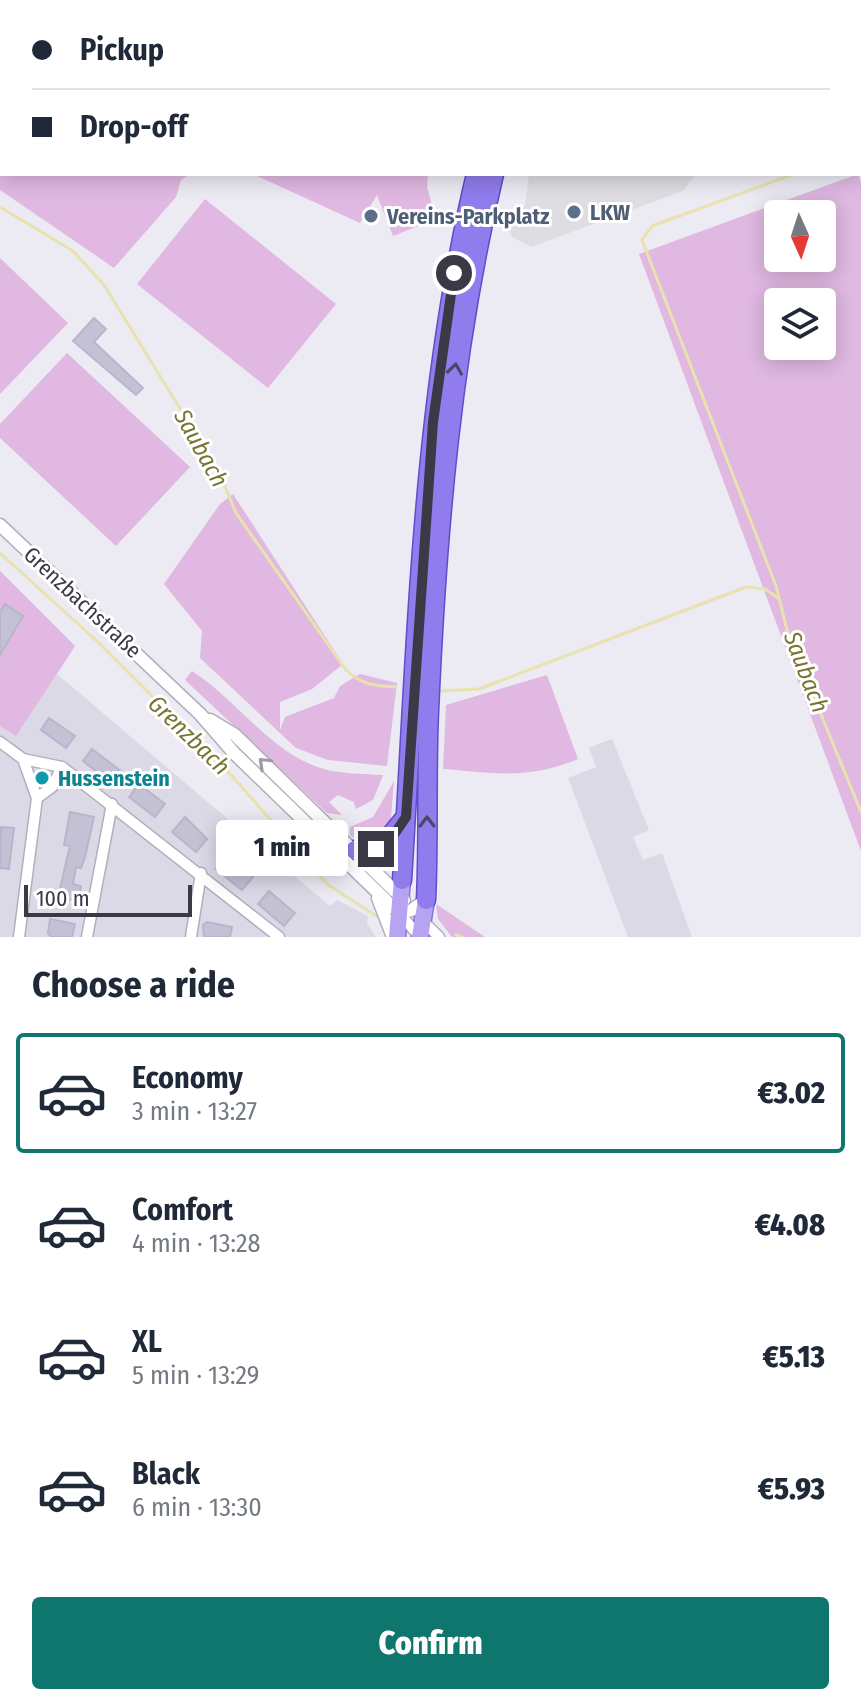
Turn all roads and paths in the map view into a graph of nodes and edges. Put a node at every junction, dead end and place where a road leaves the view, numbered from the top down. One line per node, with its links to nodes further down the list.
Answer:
1 (476, 176): 10 (highway)
2 (494, 176): 14 (highway, one-way to 2)
3 (0, 525): 4 (street, Grenzbachstraße)
4 (200, 714): 11 (street, Grenzbachstraße, one-way to 4); 13 (street, Grenzbachstraße)
5 (0, 742): 6 (street)
6 (23, 759): 7 (street); 8 (street)
7 (62, 767): 8 (street); 9 (street)
8 (37, 798): 15 (street)
9 (112, 804): 12 (street); 16 (street)
10 (406, 817): 11 (highway); 14 (highway)
11 (355, 850): 14 (street, Grenzbachstraße)
12 (201, 873): 17 (street); 18 (street)
13 (369, 886): 14 (street, Grenzbachstraße); 19 (street)
14 (415, 919): 19 (main road); 20 (street)
15 (19, 937)
16 (87, 937)
17 (191, 937)
18 (279, 937)
19 (395, 937)
20 (439, 937)

